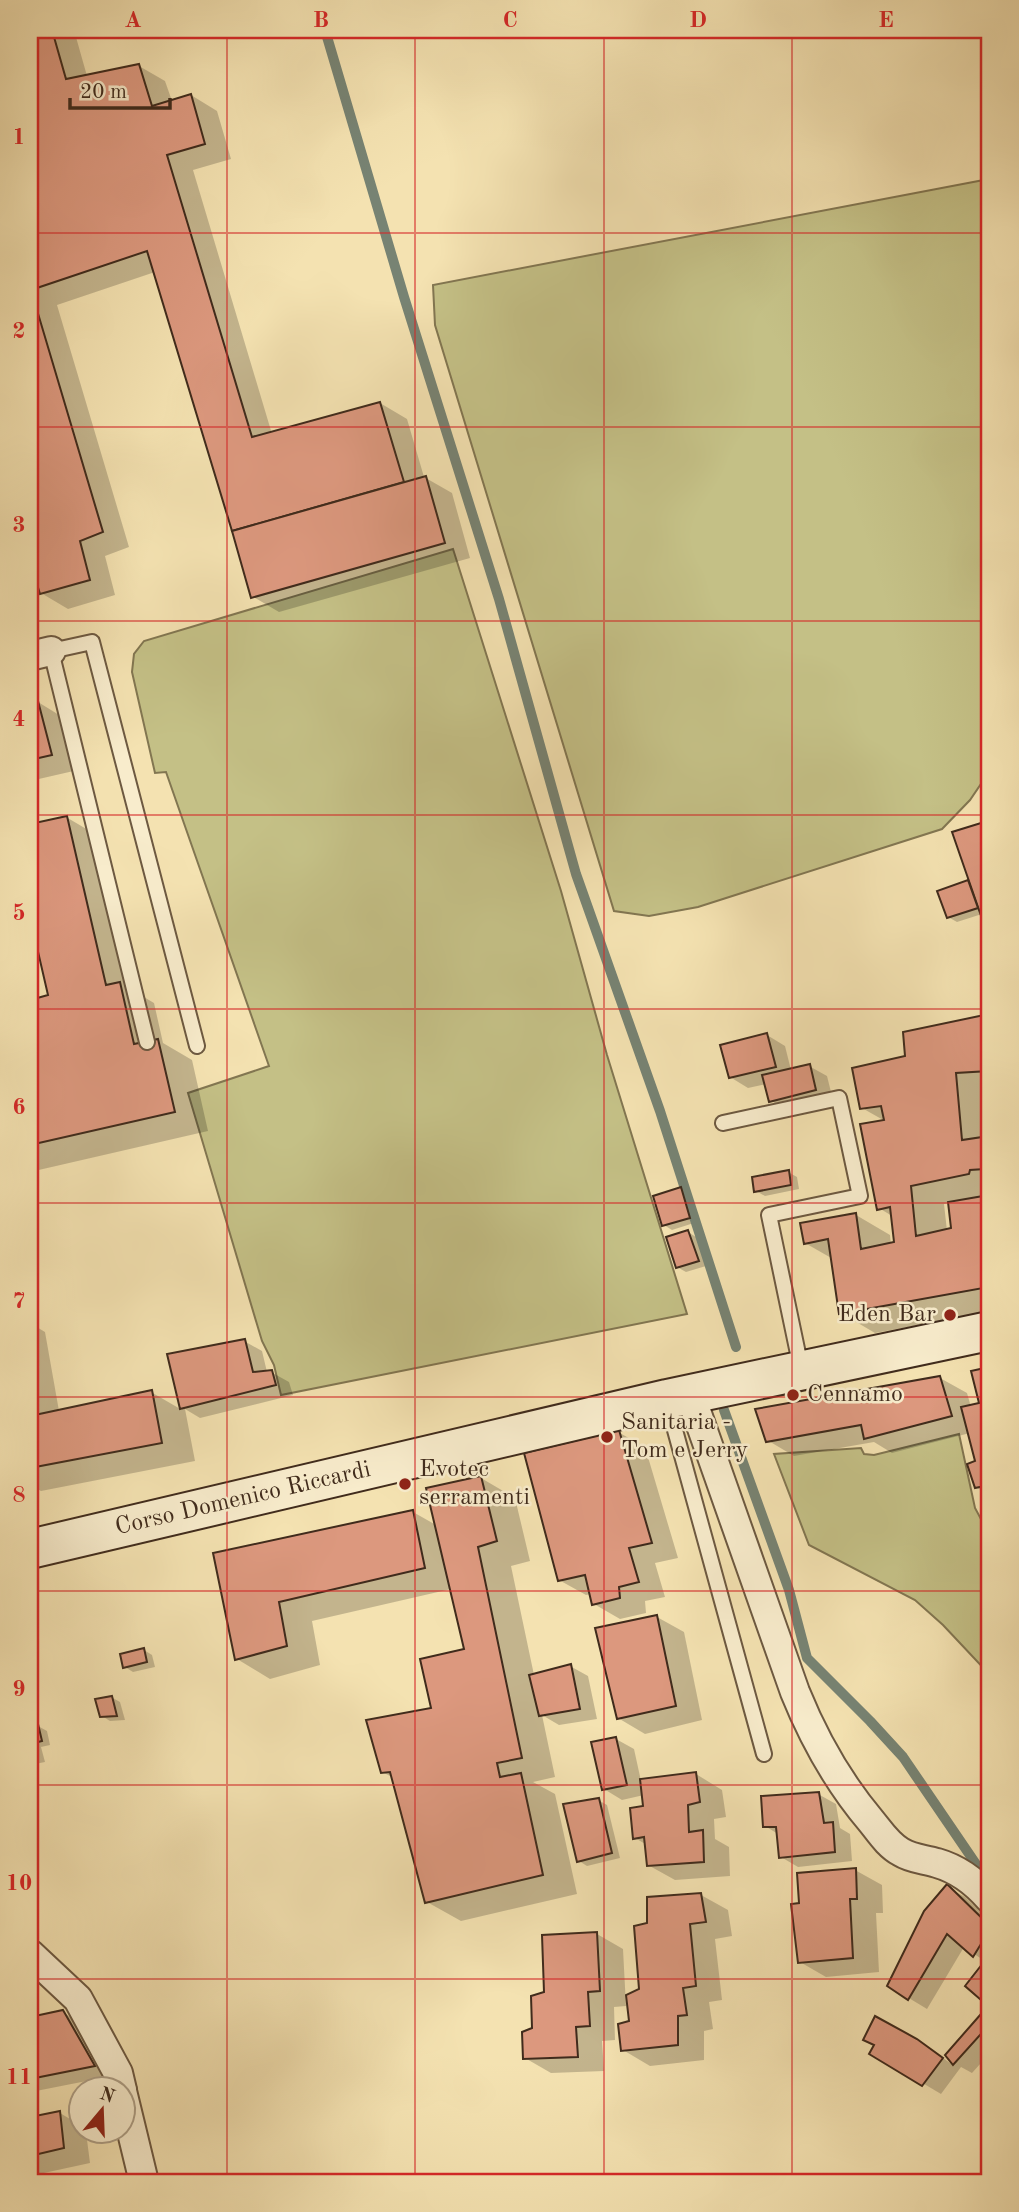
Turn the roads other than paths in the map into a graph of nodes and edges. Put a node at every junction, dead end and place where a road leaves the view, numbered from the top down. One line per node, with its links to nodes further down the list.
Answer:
1 (40, 654): 2 (lane); 3 (lane)
2 (147, 1042)
3 (197, 1046)
4 (723, 1123): 6 (lane)
5 (989, 1331): 6 (main road, Corso Domenico Riccardi)
6 (802, 1371): 7 (main road, Corso Domenico Riccardi)
7 (678, 1397): 8 (main road, Corso Domenico Riccardi); 9 (lane); 10 (street)
8 (30, 1549)
9 (764, 1754)
10 (989, 1898)
11 (30, 1954): 12 (street)
12 (119, 2076)
13 (135, 2146): 14 (street)
14 (144, 2182)

